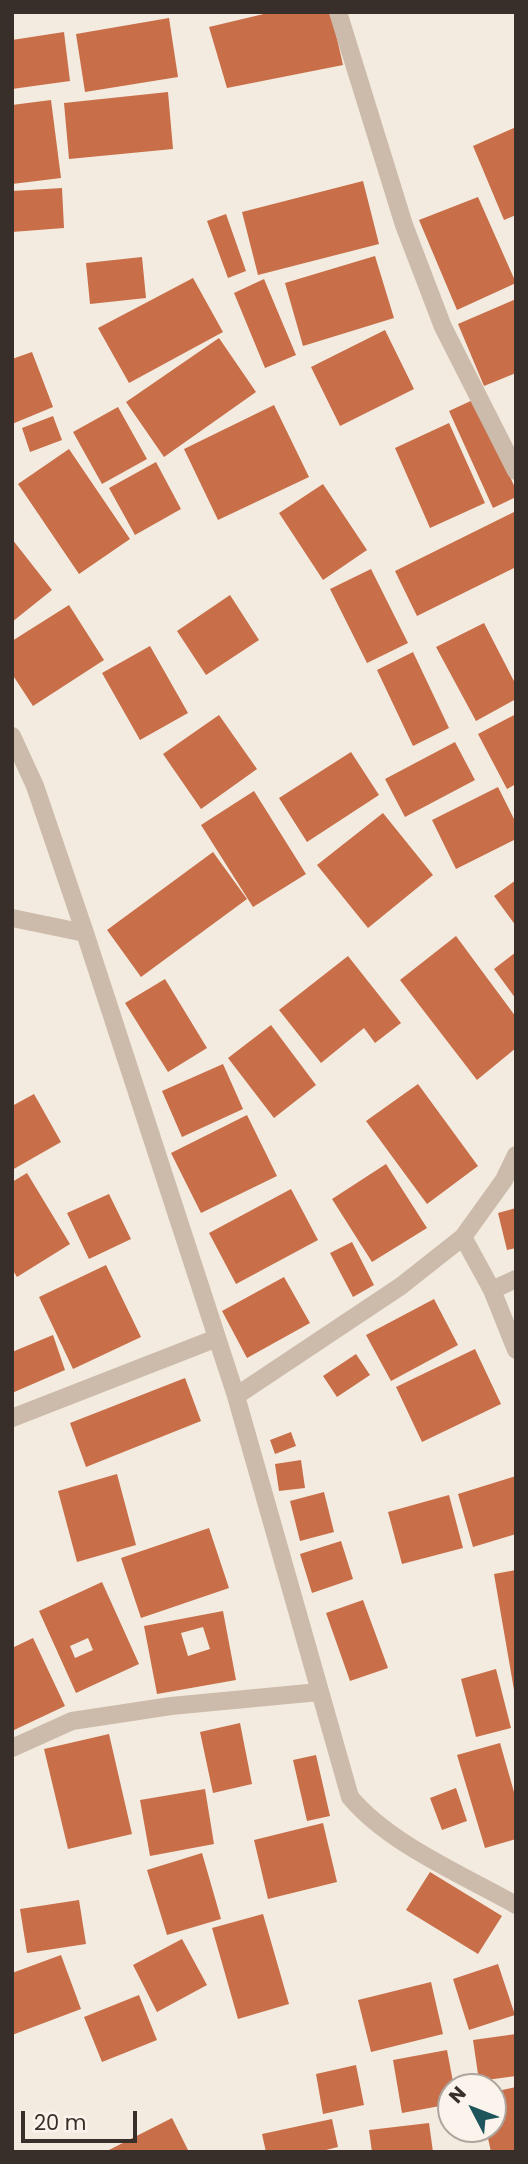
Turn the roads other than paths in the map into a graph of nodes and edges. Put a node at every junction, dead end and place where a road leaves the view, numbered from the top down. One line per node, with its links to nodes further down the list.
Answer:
1 (338, 12): 2 (street)
2 (516, 471)
3 (12, 736): 5 (street)
4 (12, 918): 5 (street)
5 (85, 933): 10 (street)
6 (516, 1155): 7 (street)
7 (463, 1237): 9 (street); 12 (street)
8 (516, 1279): 9 (street)
9 (492, 1290): 11 (street)
10 (217, 1338): 12 (street); 13 (street)
11 (516, 1350)
12 (236, 1396): 14 (street)
13 (12, 1418)
14 (319, 1692): 15 (street); 16 (street)
15 (12, 1748)
16 (516, 1905)

